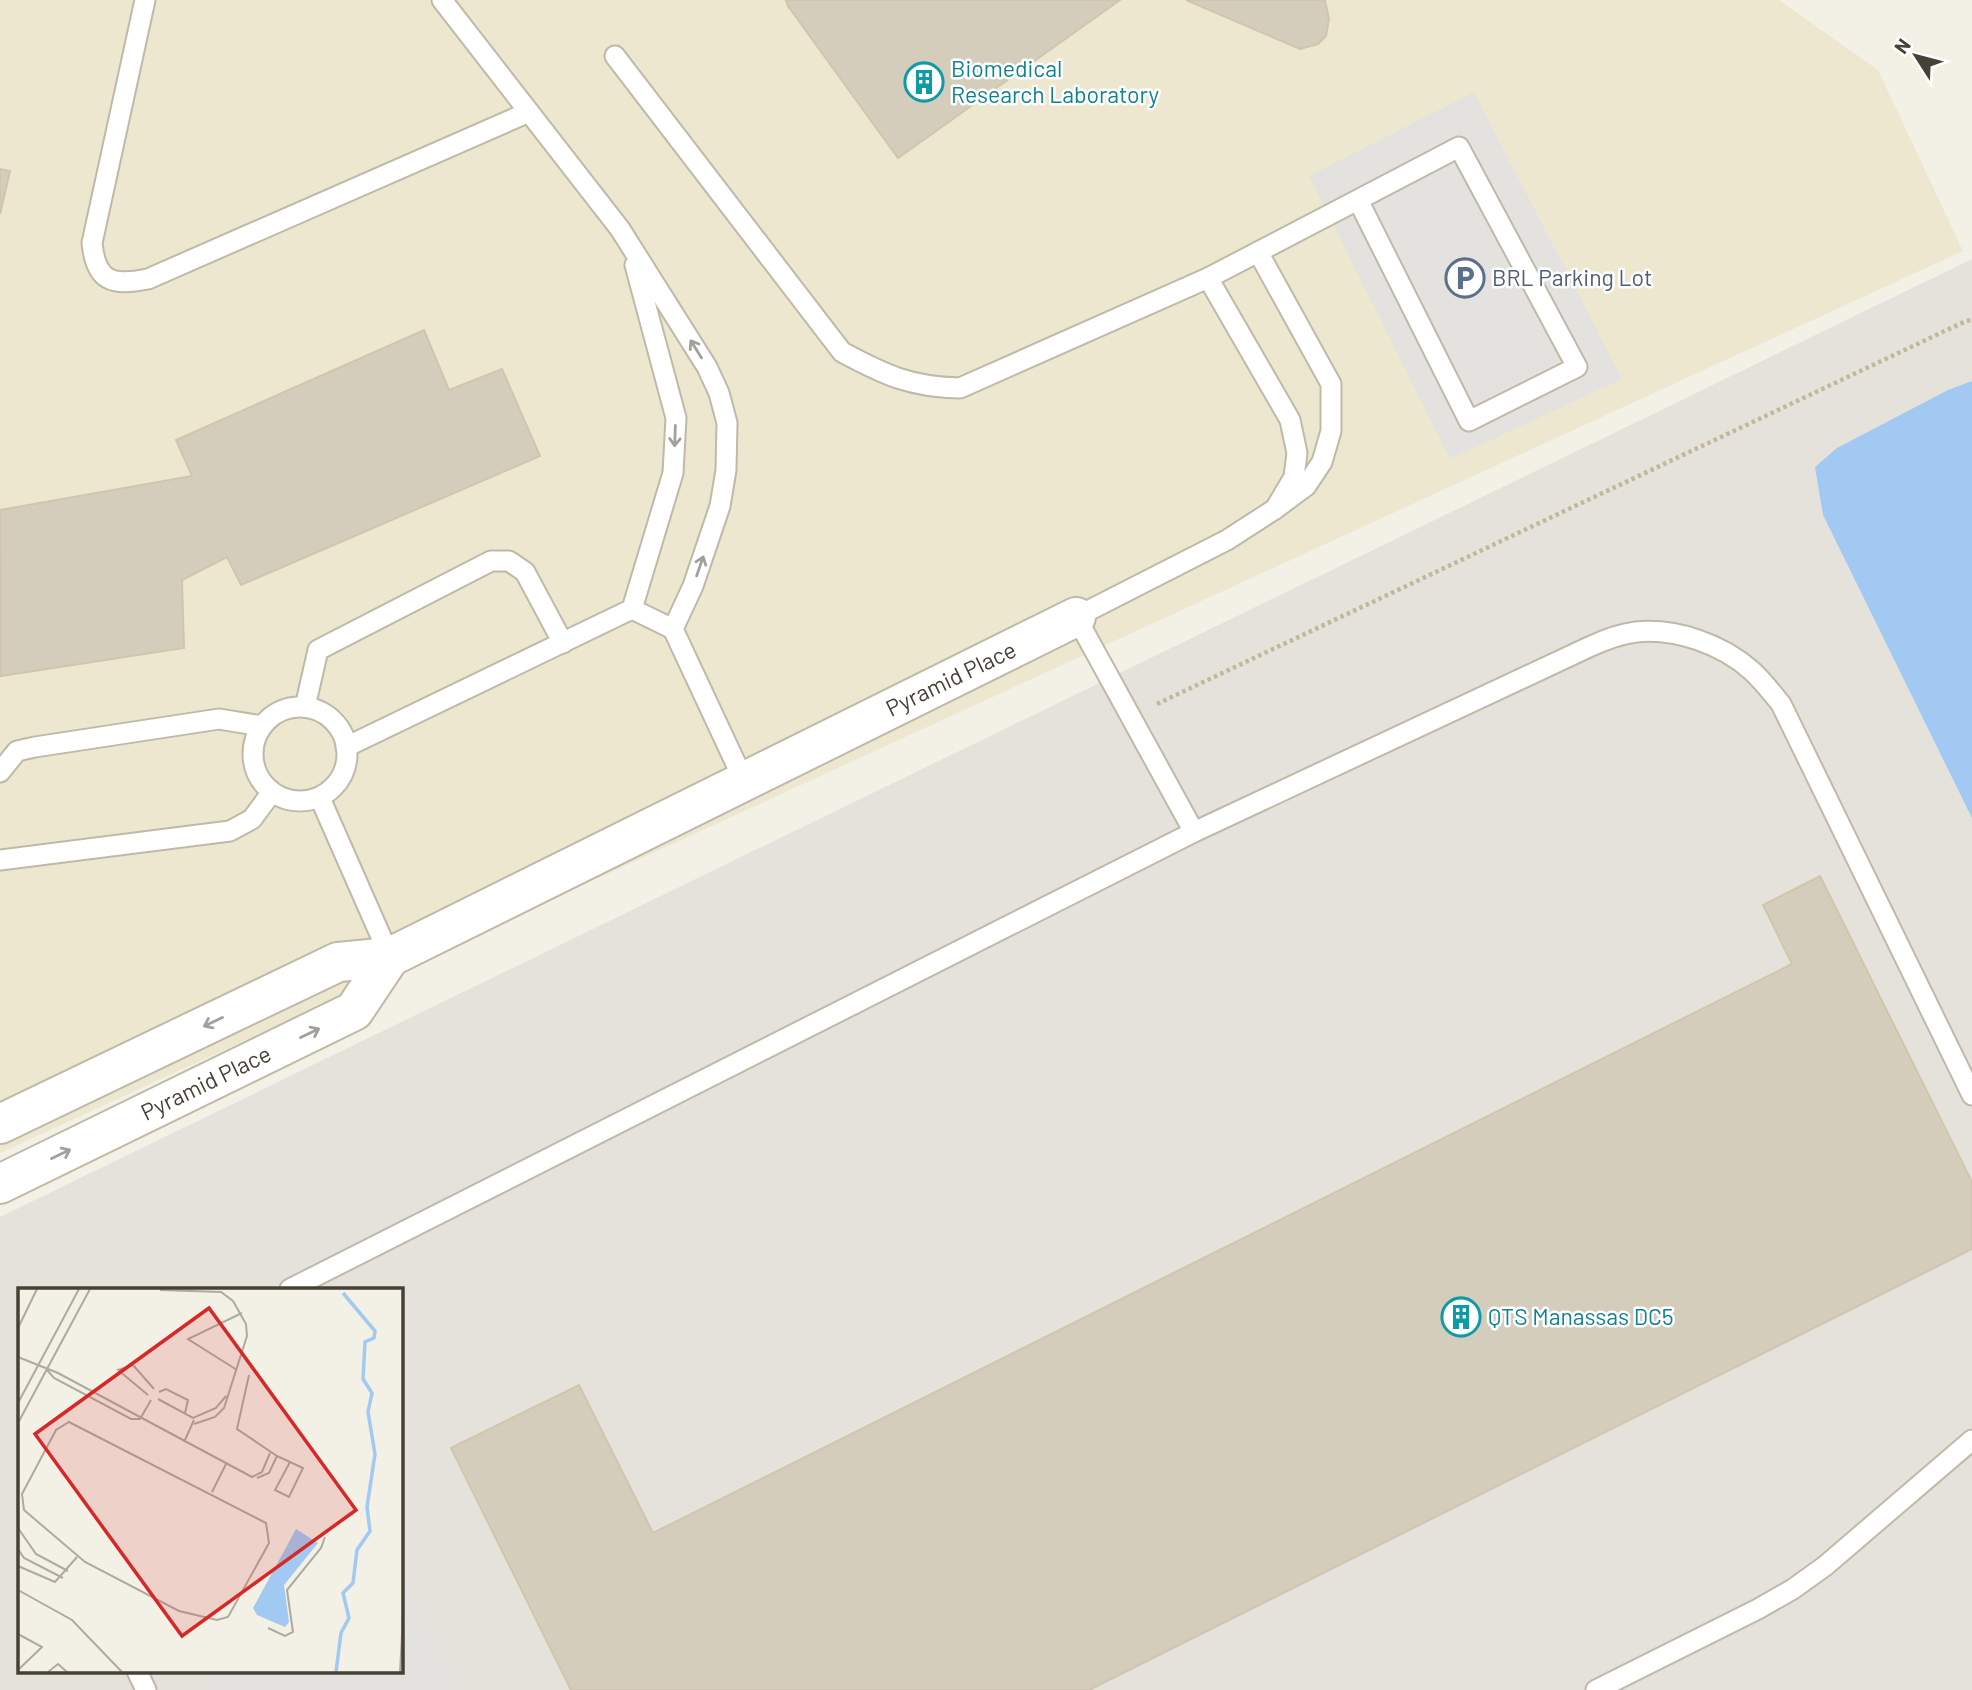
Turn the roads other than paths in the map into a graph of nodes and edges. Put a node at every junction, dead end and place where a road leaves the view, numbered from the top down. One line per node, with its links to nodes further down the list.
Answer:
1 (145, 0): 4 (lane)
2 (442, 0): 4 (lane)
3 (615, 56): 8 (lane)
4 (529, 112): 6 (lane)
5 (1358, 200): 5 (lane); 7 (lane)
6 (620, 229): 10 (lane, one-way to 10); 12 (lane, one-way to 6)
7 (1258, 252): 8 (lane); 9 (lane)
8 (1208, 278): 9 (lane, Pyramid Place)
9 (1275, 509): 11 (lane, Pyramid Place)
10 (632, 609): 12 (lane); 13 (lane)
11 (1076, 617): 18 (street, Pyramid Place); 21 (lane)
12 (673, 629): 18 (lane)
13 (563, 643): 14 (lane); 16 (lane)
14 (305, 707): 15 (lane); 16 (lane)
15 (262, 726): 17 (lane); 19 (lane)
16 (346, 747): 20 (lane)
17 (0, 772)
18 (744, 781): 23 (street, Pyramid Place)
19 (272, 792): 20 (lane); 22 (lane)
20 (320, 798): 23 (lane)
21 (1194, 832): 24 (lane); 27 (lane)
22 (0, 860)
23 (390, 957): 25 (street, Pyramid Place, one-way to 25); 26 (street, Pyramid Place, one-way to 23)
24 (1972, 1095)
25 (0, 1124)
26 (0, 1184)
27 (292, 1288)
28 (1972, 1440): 31 (lane)
29 (137, 1672): 30 (lane)
30 (146, 1690)
31 (1596, 1690)

